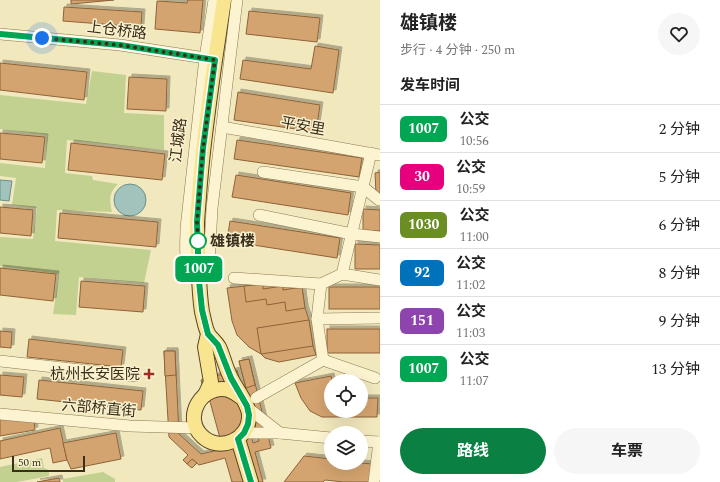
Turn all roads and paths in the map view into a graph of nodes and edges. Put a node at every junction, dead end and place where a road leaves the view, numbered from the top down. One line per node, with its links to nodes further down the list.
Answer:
1 (214, 0): 5 (street, 江城路)
2 (224, 0): 5 (main road, 江城路)
3 (237, 0): 5 (street, 江城路)
4 (0, 34): 5 (street, 上仓桥路)
5 (216, 60): 6 (street, 江城路); 17 (main road, 江城路)
6 (222, 127): 7 (street, 平安里); 17 (street, 江城路)
7 (376, 154): 9 (street)
8 (263, 172): 9 (street)
9 (363, 187): 10 (street); 12 (street)
10 (380, 200)
11 (259, 215): 12 (street)
12 (352, 234): 13 (street); 14 (street)
13 (380, 237)
14 (342, 274): 16 (street); 18 (street)
15 (234, 278): 18 (street)
16 (380, 280)
17 (199, 281): 21 (main road, 江城路)
18 (321, 284): 20 (street)
19 (380, 318): 20 (street)
20 (317, 319): 23 (street)
21 (208, 334): 26 (main road, 江城路); 27 (main road, 江城路)
22 (0, 360): 24 (street)
23 (323, 360): 25 (street); 27 (street)
24 (135, 376)
25 (375, 378)
26 (205, 394): 27 (main road); 29 (main road, 江城路)
27 (248, 401): 30 (street); 31 (main road)
28 (0, 414): 29 (street, 六部桥直街)
29 (196, 428): 31 (main road)
30 (280, 433): 31 (street); 32 (street)
31 (241, 436): 35 (main road)
32 (324, 437)
33 (368, 441): 34 (street)
34 (379, 442): 36 (street)
35 (251, 482)
36 (374, 482)

